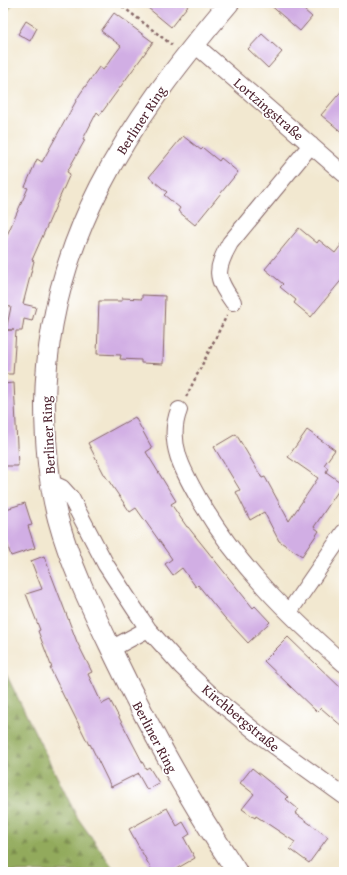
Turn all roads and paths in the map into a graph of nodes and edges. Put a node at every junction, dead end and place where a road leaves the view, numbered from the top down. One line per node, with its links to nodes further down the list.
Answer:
1 (118, 3): 3 (path)
2 (229, 3): 3 (street, Berliner Ring)
3 (190, 50): 4 (street, Lortzingstraße); 8 (street, Berliner Ring)
4 (311, 145): 5 (street, Lortzingstraße); 6 (street)
5 (343, 172)
6 (233, 302): 7 (path)
7 (179, 410): 10 (street)
8 (51, 483): 11 (street, Kirchbergstraße); 12 (street, Berliner Ring)
9 (344, 532): 10 (street)
10 (289, 612): 13 (street)
11 (148, 629): 12 (street); 14 (street, Kirchbergstraße)
12 (111, 649): 15 (street, Berliner Ring)
13 (344, 664)
14 (344, 796)
15 (238, 872)

